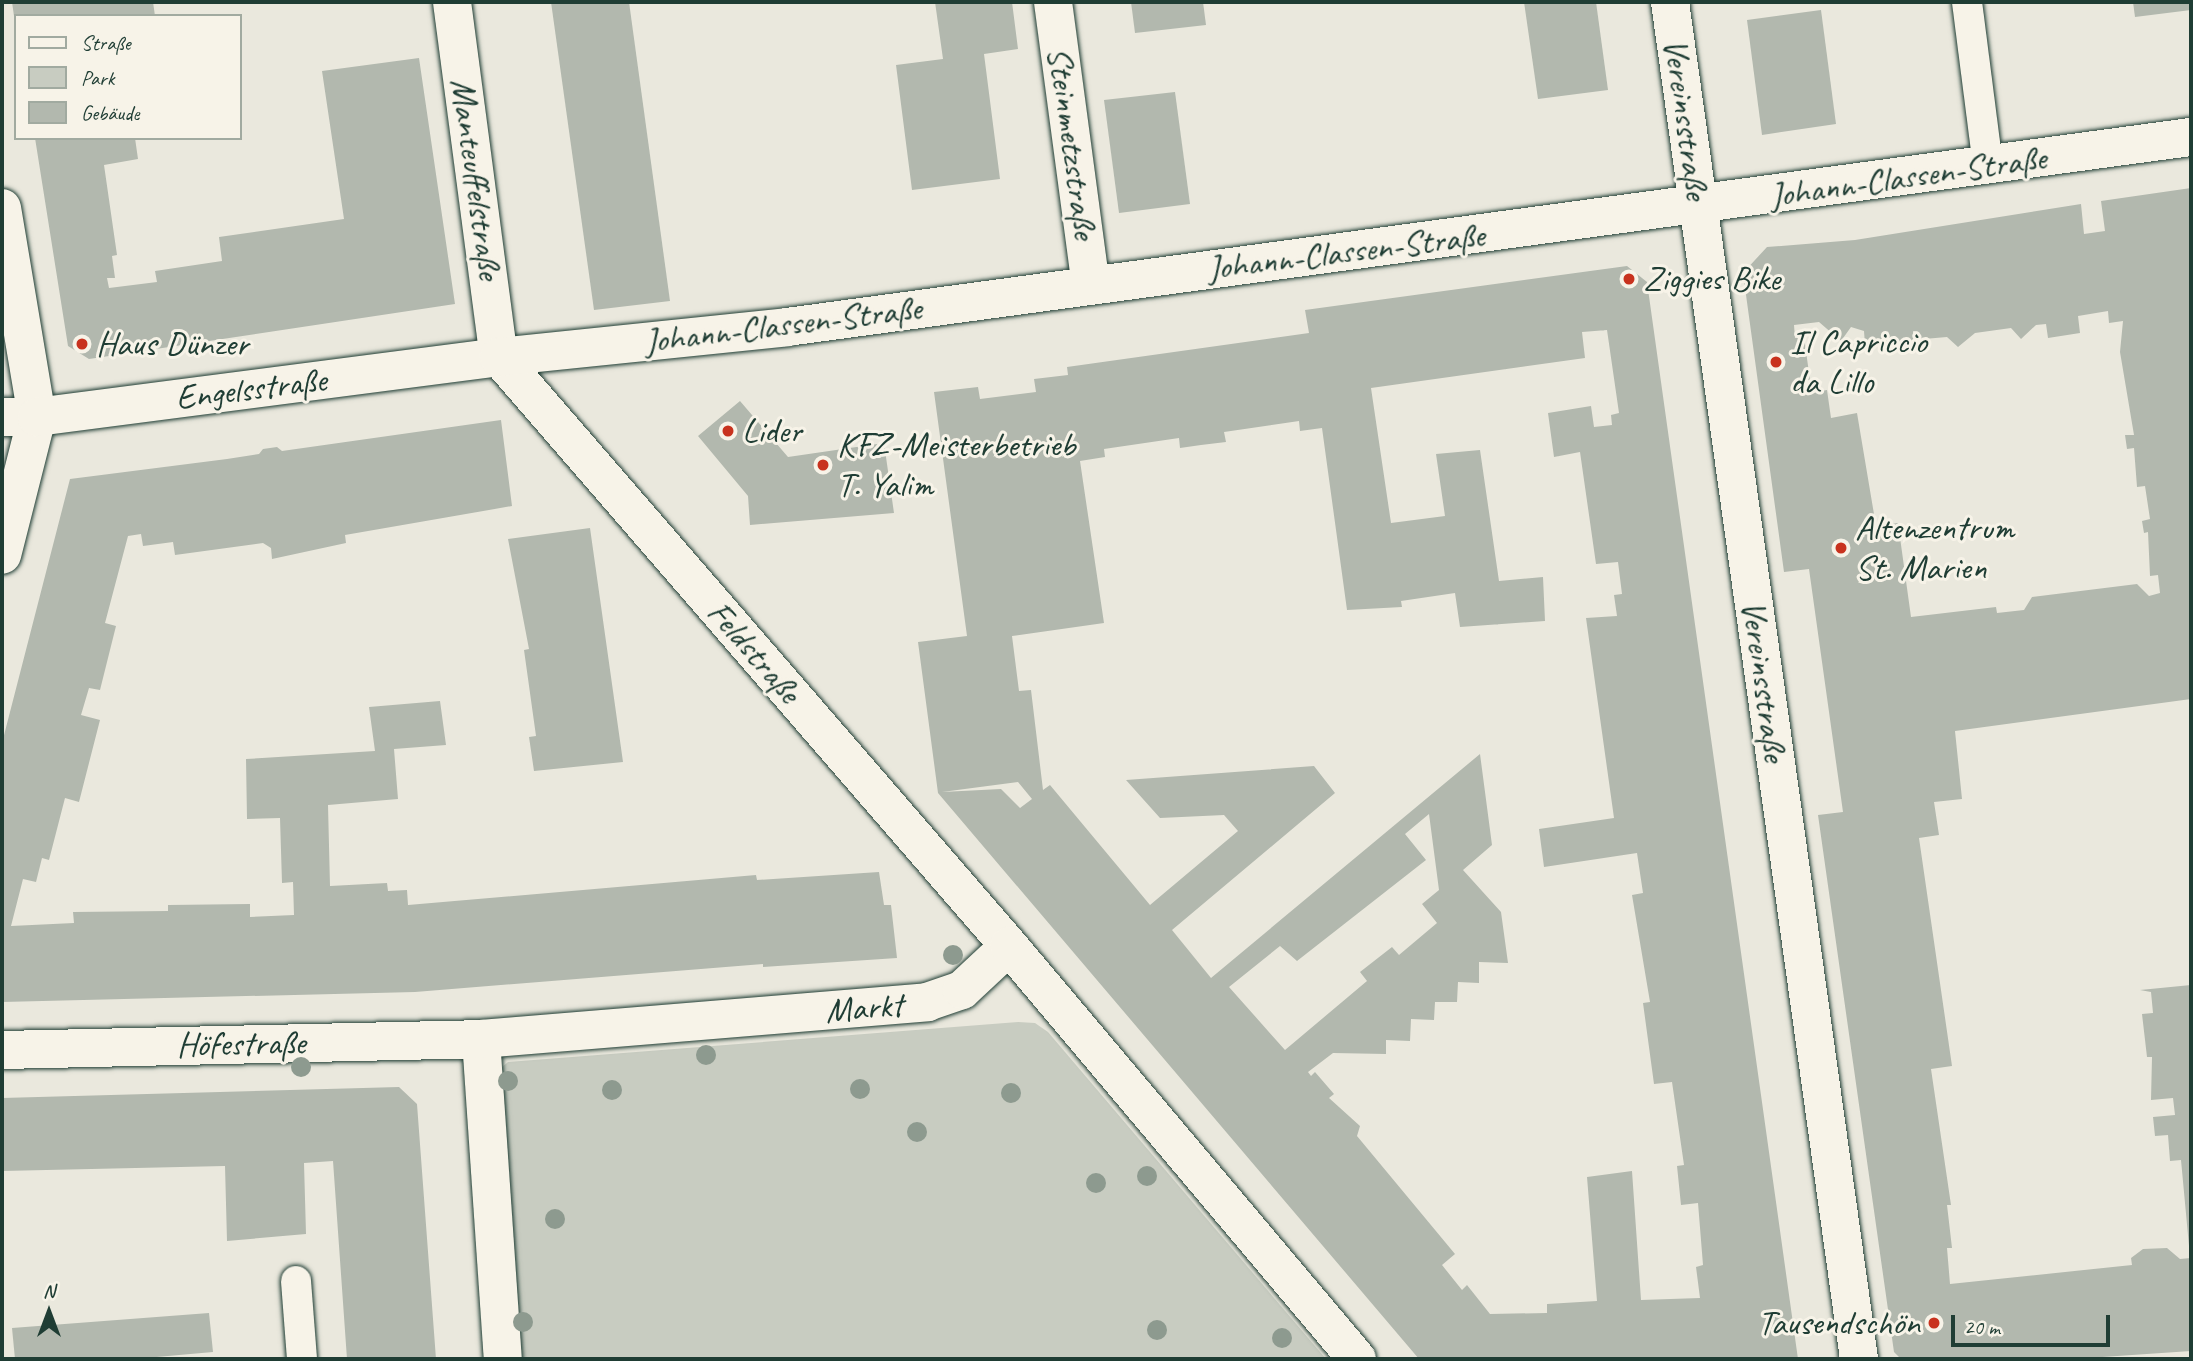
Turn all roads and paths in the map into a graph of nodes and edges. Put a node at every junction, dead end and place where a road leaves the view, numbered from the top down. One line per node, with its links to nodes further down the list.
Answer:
1 (452, 2): 10 (street, Manteuffelstraße)
2 (1052, 2): 9 (street, Steinmetzstraße)
3 (1670, 2): 7 (street, Vereinsstraße)
4 (1967, 2): 6 (lane)
5 (2191, 137): 6 (street, Johann-Classen-Straße)
6 (1988, 166): 7 (street, Johann-Classen-Straße)
7 (1698, 206): 9 (street, Johann-Classen-Straße); 20 (street, Vereinsstraße)
8 (2, 208): 11 (street)
9 (1091, 285): 10 (street, Johann-Classen-Straße)
10 (499, 357): 11 (street, Engelsstraße); 13 (street, Feldstraße)
11 (20, 417): 12 (street)
12 (2, 555)
13 (1009, 946): 14 (street, Markt); 19 (street)
14 (481, 1039): 15 (street, Höfestraße); 18 (street)
15 (2, 1050)
16 (296, 1281): 17 (lane)
17 (302, 1359)
18 (502, 1359)
19 (1357, 1359)
20 (1859, 1359)

